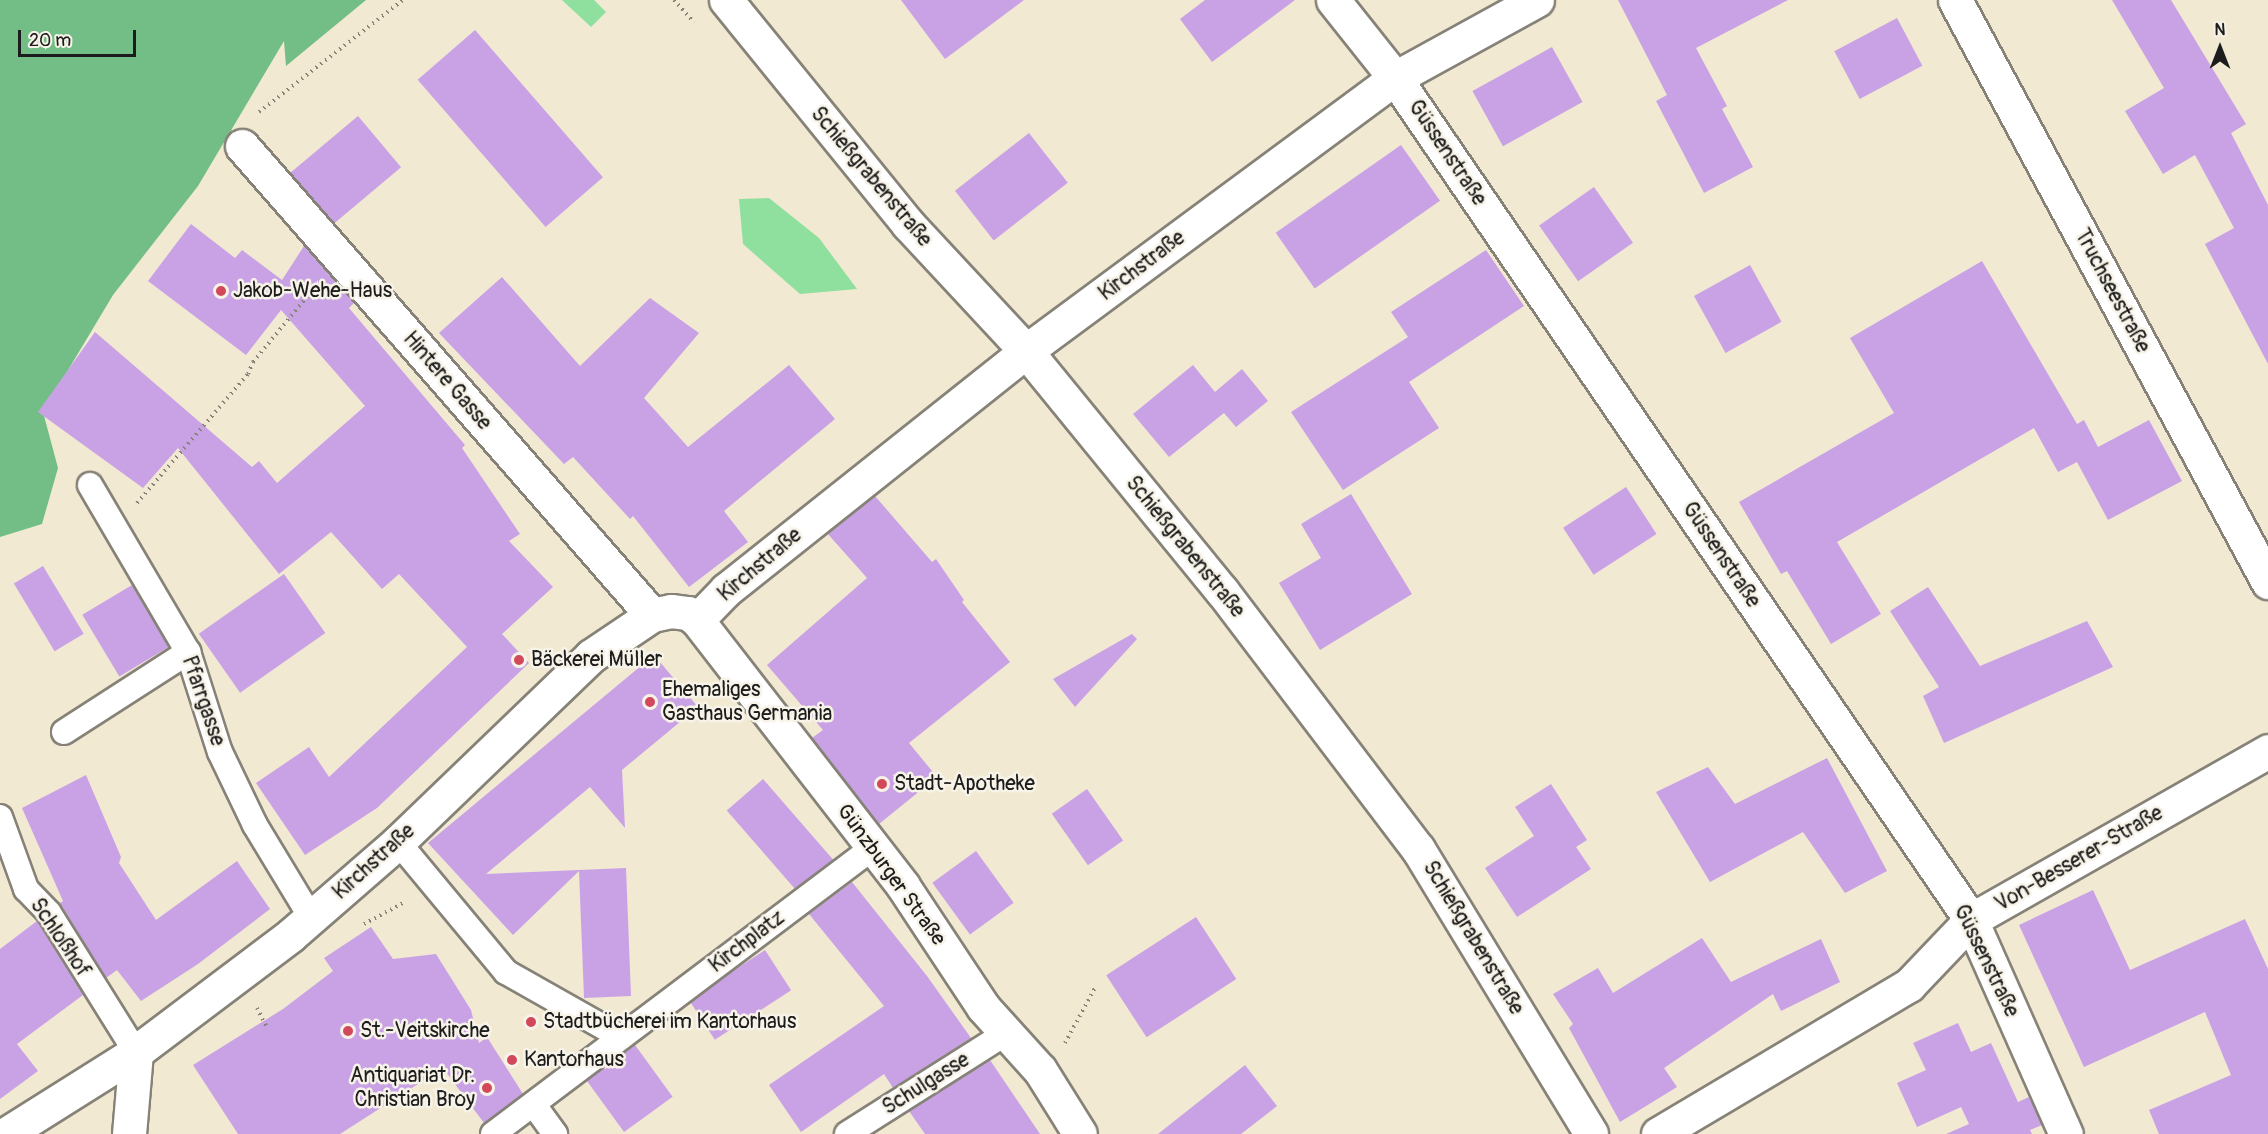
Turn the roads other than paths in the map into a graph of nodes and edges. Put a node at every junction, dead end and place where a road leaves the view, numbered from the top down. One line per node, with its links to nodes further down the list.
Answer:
1 (726, 0): 7 (street, Schießgrabenstraße)
2 (1333, 0): 5 (street, Güssenstraße)
3 (1537, 0): 5 (street, Kirchstraße)
4 (1956, 0): 9 (street, Truchseestraße)
5 (1395, 78): 7 (street, Kirchstraße); 19 (street, Güssenstraße)
6 (242, 146): 10 (street, Hintere Gasse)
7 (1026, 351): 11 (street, Kirchstraße); 30 (street, Schießgrabenstraße)
8 (90, 485): 12 (lane, Pfarrgasse)
9 (2268, 582)
10 (652, 615): 11 (street, Kirchstraße); 16 (street, Kirchstraße)
11 (697, 620): 17 (street, Günzburger Straße)
12 (188, 652): 13 (lane); 18 (lane, Pfarrgasse)
13 (63, 732)
14 (2268, 751): 19 (street, Von-Besserer-Straße)
15 (0, 817): 22 (lane, Schloßhof)
16 (398, 842): 18 (street, Kirchstraße); 21 (lane)
17 (874, 847): 20 (street, Günzburger Straße); 21 (lane, Kirchplatz)
18 (312, 919): 22 (street, Kirchstraße)
19 (1971, 920): 31 (street, Von-Besserer-Straße); 32 (street, Güssenstraße)
20 (1006, 1033): 28 (lane, Schulgasse); 29 (street, Günzburger Straße)
21 (621, 1037): 23 (lane, Kirchplatz)
22 (136, 1052): 24 (street, Kirchstraße); 25 (street)
23 (534, 1105): 26 (lane, Kirchplatz); 27 (lane)
24 (6, 1134)
25 (129, 1134)
26 (493, 1134)
27 (555, 1134)
28 (847, 1134)
29 (1080, 1134)
30 (1591, 1134)
31 (1658, 1134)
32 (2066, 1134)

